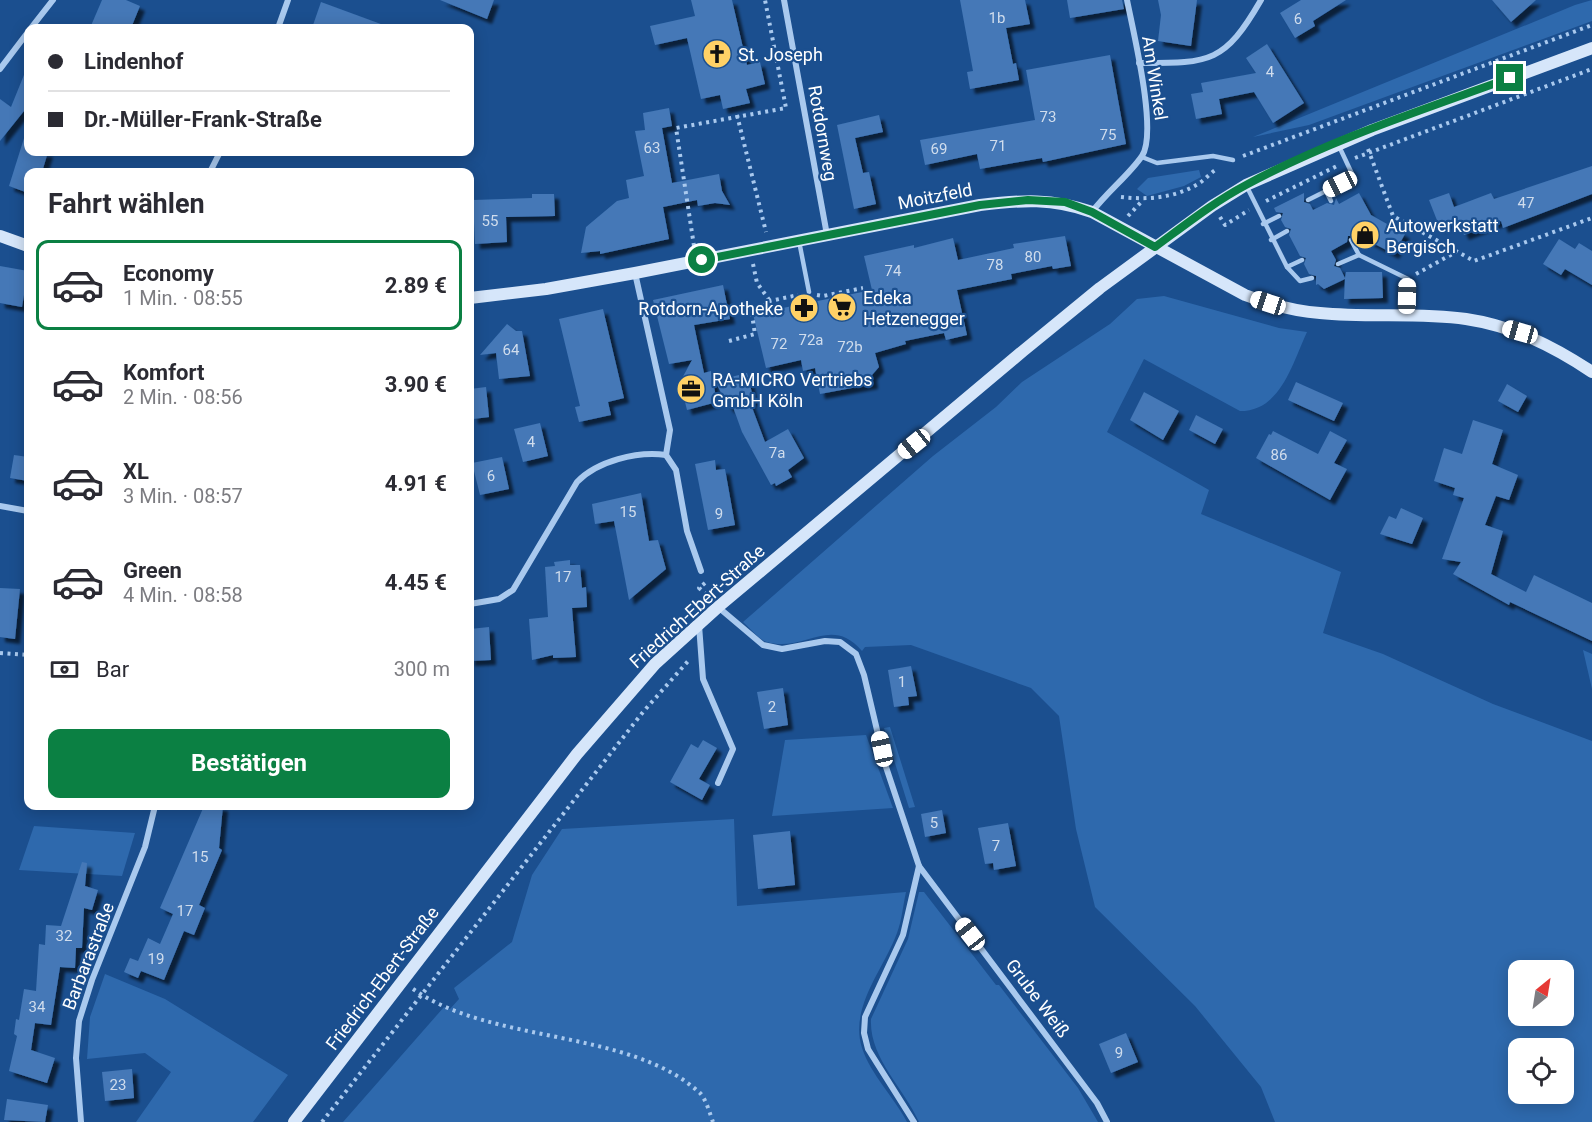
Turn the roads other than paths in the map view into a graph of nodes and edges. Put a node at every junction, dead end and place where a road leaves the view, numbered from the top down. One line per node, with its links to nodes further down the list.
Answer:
1 (53, 0): 6 (street)
2 (288, 0): 7 (street)
3 (784, 0): 24 (street, Rotdornweg)
4 (1127, 0): 10 (street, Am Winkel)
5 (1261, 0): 10 (street)
6 (35, 24)
7 (279, 24)
8 (24, 38): 11 (street)
9 (1592, 48): 12 (main road, Friedrich-Ebert-Straße)
10 (1139, 63): 13 (street, Am Winkel)
11 (0, 69)
12 (1338, 144): 15 (main road, Friedrich-Ebert-Straße); 16 (lane)
13 (1142, 157): 14 (lane); 19 (street)
14 (1233, 160)
15 (1245, 185): 21 (lane); 29 (main road, Friedrich-Ebert-Straße)
16 (1326, 191): 17 (lane); 18 (lane)
17 (1308, 201)
18 (1331, 201)
19 (1092, 212): 24 (main road, Moitzfeld); 29 (main road, Moitzfeld)
20 (1279, 216): 21 (lane)
21 (1263, 224): 25 (lane)
22 (1287, 231): 25 (lane)
23 (0, 236): 28 (main road)
24 (827, 236): 27 (main road, Moitzfeld)
25 (1272, 240): 33 (lane)
26 (1351, 240): 30 (lane)
27 (799, 241): 34 (main road, Moitzfeld); 36 (lane)
28 (24, 245)
29 (1155, 247): 38 (main road, Moitzfeld); 45 (main road, Friedrich-Ebert-Straße)
30 (1359, 255): 32 (lane); 38 (lane)
31 (1302, 260): 33 (lane)
32 (1338, 264)
33 (1287, 267): 35 (lane)
34 (636, 273): 37 (main road, Moitzfeld); 40 (street)
35 (1312, 278)
36 (809, 292)
37 (474, 298)
38 (1409, 315): 39 (main road, Moitzfeld)
39 (1592, 372)
40 (666, 455): 43 (street); 44 (street)
41 (0, 506): 42 (street)
42 (24, 510)
43 (701, 571)
44 (474, 603)
45 (718, 607): 46 (main road, Friedrich-Ebert-Straße); 49 (street, Grube Weiß)
46 (699, 623): 47 (street); 51 (main road, Friedrich-Ebert-Straße)
47 (718, 783)
48 (154, 810): 50 (street, Barbarastraße)
49 (919, 866): 52 (street); 53 (street, Grube Weiß)
50 (81, 1122)
51 (294, 1122)
52 (914, 1122)
53 (1107, 1122)

